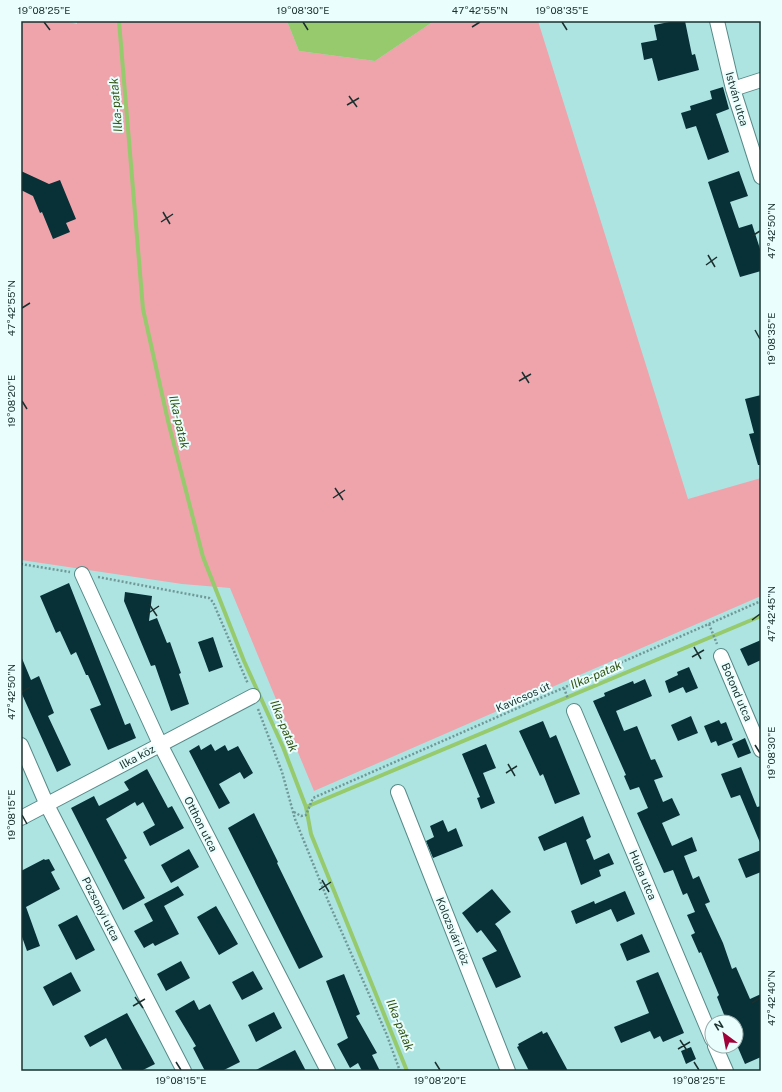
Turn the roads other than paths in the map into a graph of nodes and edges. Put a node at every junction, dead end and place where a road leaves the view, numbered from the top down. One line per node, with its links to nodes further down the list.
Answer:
1 (717, 21): 3 (street, István utca)
2 (761, 80): 3 (street)
3 (733, 88): 4 (street, István utca)
4 (761, 177)
5 (82, 574): 10 (street, Otthon utca)
6 (719, 650): 11 (street, Botond utca)
7 (253, 696): 10 (street, Ilka köz)
8 (574, 710): 15 (street, Huba utca)
9 (21, 744): 13 (street, Pozsonyi utca)
10 (160, 744): 13 (street, Ilka köz); 18 (street, Otthon utca)
11 (761, 750)
12 (398, 792): 19 (street, Kolozsvári köz)
13 (48, 805): 14 (street, Ilka köz); 17 (street, Pozsonyi utca)
14 (21, 818)
15 (704, 1020)
16 (719, 1054): 20 (street)
17 (184, 1071)
18 (328, 1071)
19 (508, 1071)
20 (726, 1071)

